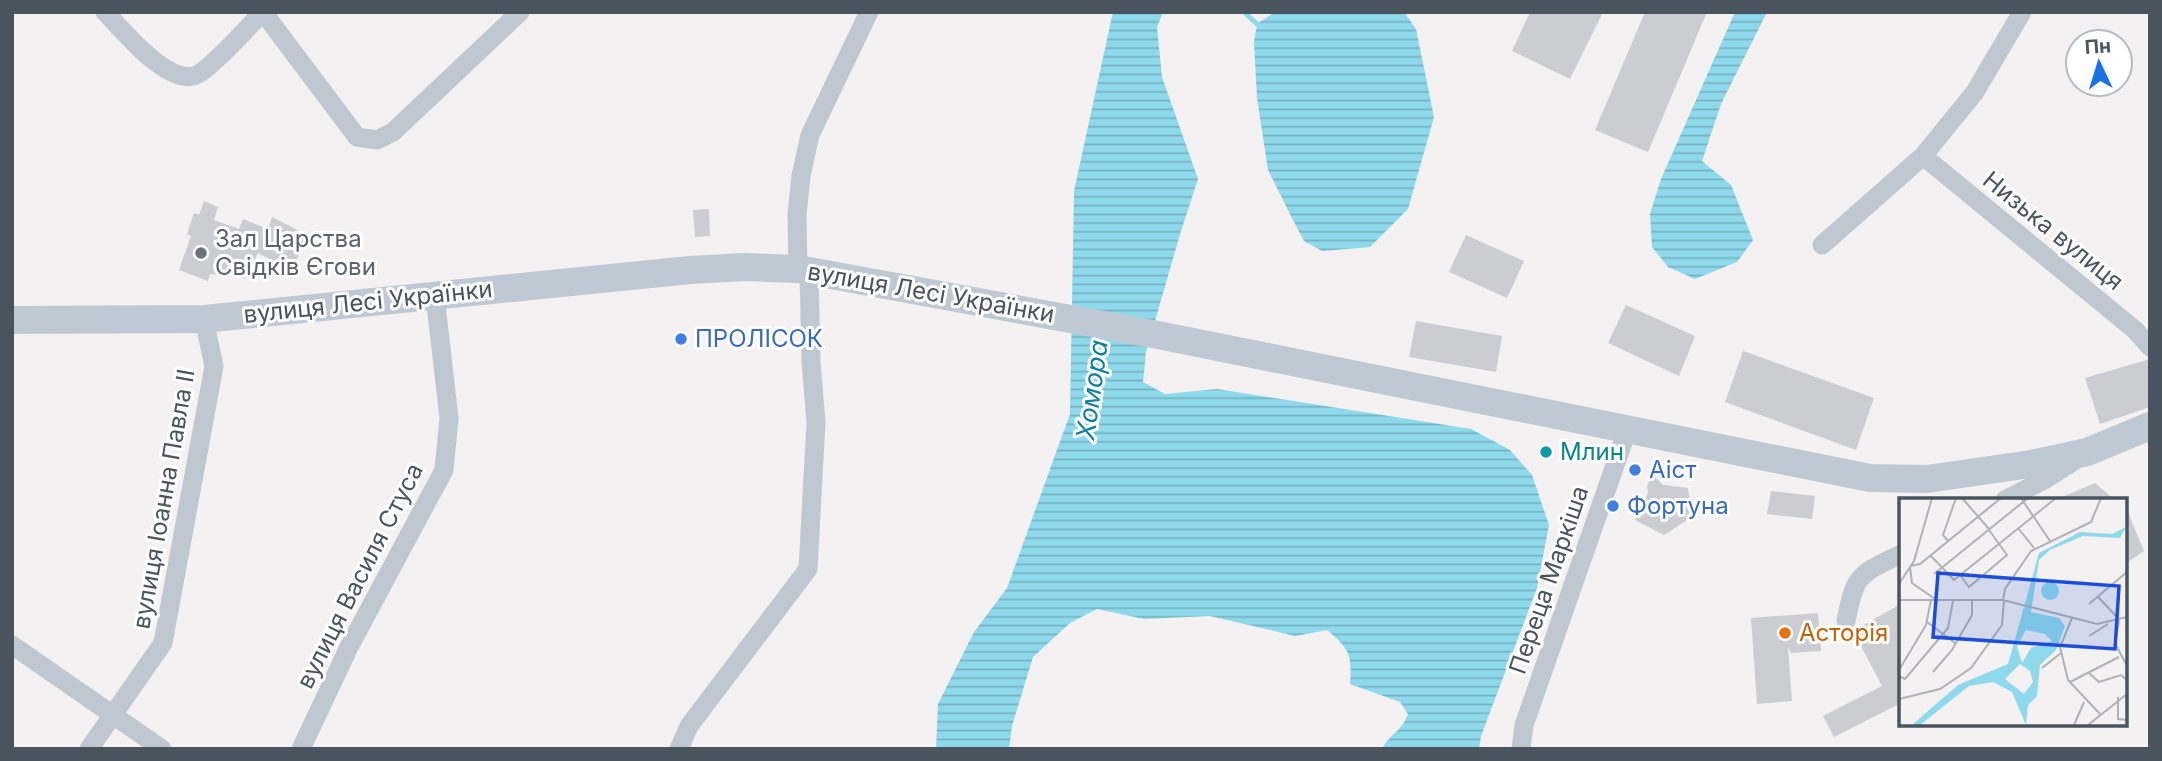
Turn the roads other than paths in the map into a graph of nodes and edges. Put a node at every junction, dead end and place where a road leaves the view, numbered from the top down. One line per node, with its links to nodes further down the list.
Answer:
1 (105, 12): 2 (street)
2 (263, 12): 3 (street)
3 (520, 12)
4 (869, 12): 8 (street)
5 (2022, 12): 6 (street)
6 (1923, 156): 7 (street); 12 (street, Низька вулиця)
7 (1822, 245)
8 (804, 270): 9 (main road, вулиця Лесі Українки); 14 (main road, вулиця Лесі Українки); 24 (street)
9 (435, 296): 11 (main road, вулиця Лесі Українки); 23 (street, вулиця Василя Стуса)
10 (17, 319): 11 (main road, вулиця Лесі Українки)
11 (204, 319): 20 (street, вулиця Іоанна Павла II)
12 (2150, 347)
13 (2150, 425): 15 (main road, вулиця Лесі Українки)
14 (1628, 428): 15 (main road, вулиця Лесі Українки); 25 (street, Переца Маркіша)
15 (2087, 453): 16 (street, вулиця Лесі Українки)
16 (2010, 498)
17 (1899, 555): 18 (street)
18 (1846, 621)
19 (12, 645): 20 (street)
20 (113, 715): 21 (street, вулиця Іоанна Павла II); 22 (street)
21 (89, 749)
22 (162, 749)
23 (301, 749)
24 (679, 749)
25 (1521, 749)

